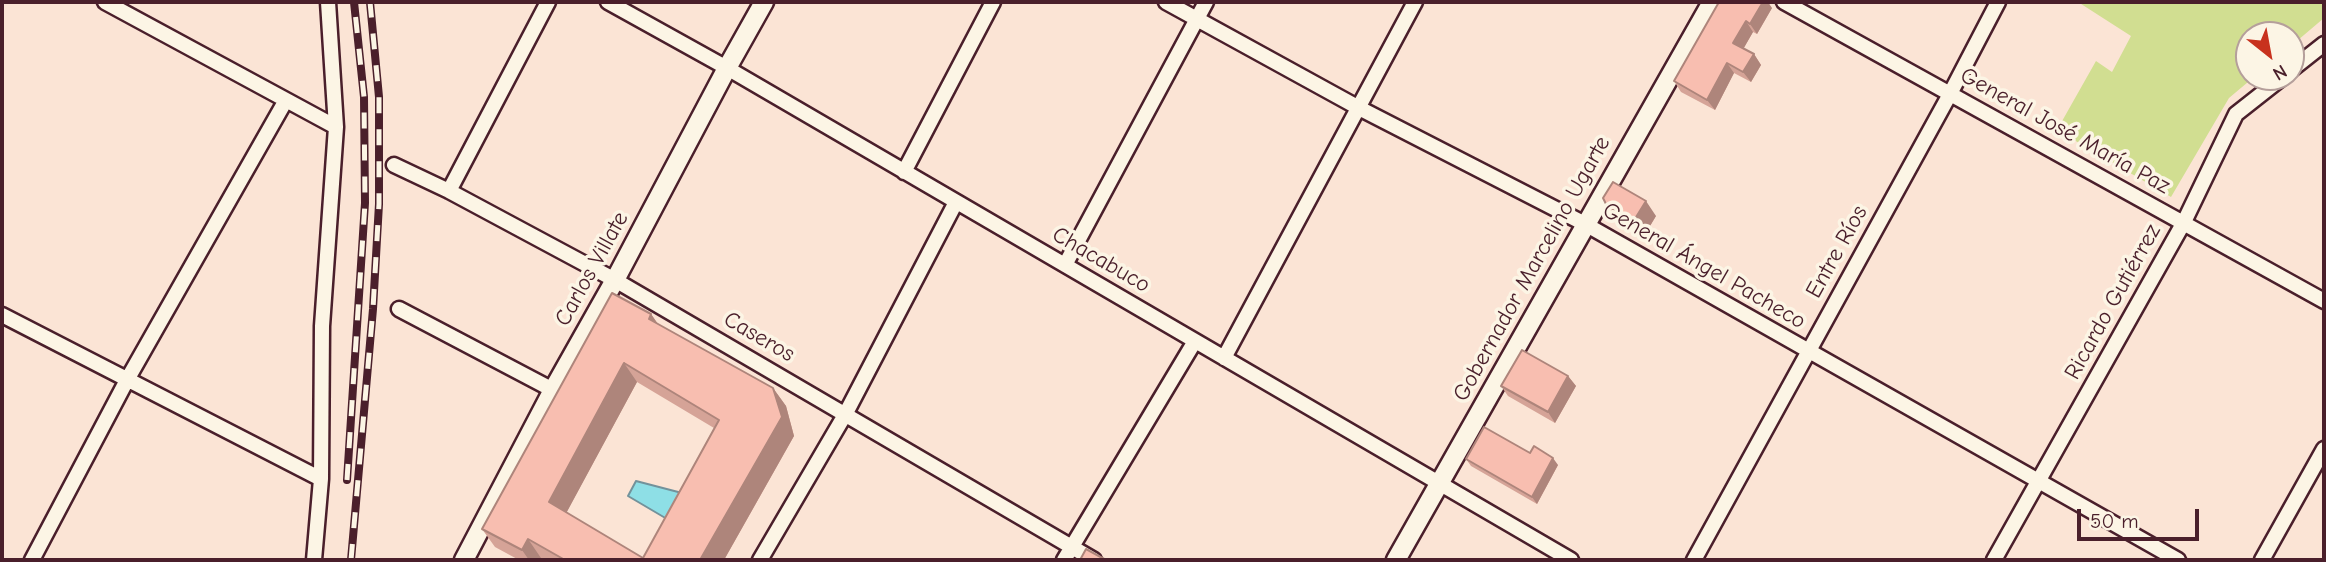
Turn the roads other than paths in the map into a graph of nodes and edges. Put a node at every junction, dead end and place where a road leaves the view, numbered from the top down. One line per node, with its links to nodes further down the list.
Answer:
1 (105, 2): 19 (street)
2 (328, 2): 21 (street)
3 (548, 2): 24 (street)
4 (608, 2): 16 (street, Chacabuco)
5 (764, 2): 16 (street, Carlos Villate)
6 (993, 2): 23 (street)
7 (1166, 2): 13 (street, General Ángel Pacheco)
8 (1206, 2): 13 (street)
9 (1415, 2): 20 (street)
10 (1712, 2): 27 (street, Gobernador Marcelino Ugarte)
11 (1784, 2): 18 (street, General José María Paz)
12 (1998, 2): 18 (street, Entre Ríos)
13 (1197, 19): 20 (street, General Ángel Pacheco); 28 (street)
14 (2324, 44): 15 (street)
15 (2305, 60)
16 (727, 68): 23 (street, Chacabuco); 29 (street, Carlos Villate)
17 (2265, 91): 26 (street, Ricardo Gutiérrez)
18 (1950, 94): 26 (street, General José María Paz); 34 (street, Entre Ríos)
19 (286, 100): 21 (street); 36 (street)
20 (1359, 108): 27 (street, General Ángel Pacheco); 35 (street)
21 (336, 127): 40 (street)
22 (394, 165): 24 (street, Caseros)
23 (904, 172): 25 (street, Chacabuco)
24 (449, 191): 29 (street, Caseros)
25 (956, 202): 28 (street, Chacabuco); 38 (street)
26 (2184, 222): 30 (street, General José María Paz); 41 (street, Ricardo Gutiérrez)
27 (1585, 224): 34 (street, General Ángel Pacheco); 42 (street, Gobernador Marcelino Ugarte)
28 (1065, 265): 33 (street, Chacabuco)
29 (615, 280): 37 (street, Carlos Villate); 38 (street, Caseros)
30 (2324, 301)
31 (399, 309): 37 (street)
32 (2, 315): 36 (street)
33 (1195, 341): 35 (street, Chacabuco); 43 (street)
34 (1808, 351): 41 (street, General Ángel Pacheco); 51 (street, Entre Ríos)
35 (1224, 358): 42 (street, Chacabuco)
36 (127, 380): 40 (street); 45 (street)
37 (553, 390): 44 (street, Carlos Villate)
38 (846, 413): 43 (street, Caseros); 47 (street)
39 (2324, 449): 54 (street)
40 (321, 479): 46 (street)
41 (2038, 482): 52 (street, Ricardo Gutiérrez); 53 (street, General Ángel Pacheco)
42 (1439, 483): 49 (street, Gobernador Marcelino Ugarte); 50 (street, Chacabuco)
43 (1068, 554): 48 (street, Caseros)
44 (466, 559)
45 (32, 560)
46 (314, 560)
47 (760, 560)
48 (1094, 560)
49 (1396, 560)
50 (1571, 560)
51 (1694, 560)
52 (1994, 560)
53 (2178, 560)
54 (2262, 560)

